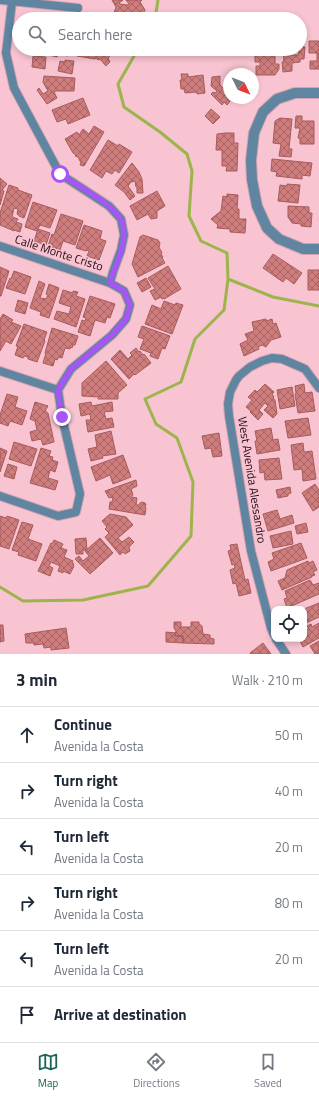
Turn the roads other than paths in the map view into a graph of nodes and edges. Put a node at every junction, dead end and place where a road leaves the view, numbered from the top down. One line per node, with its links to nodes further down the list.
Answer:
1 (0, 0): 2 (street)
2 (12, 2): 3 (street); 7 (street)
3 (78, 8)
4 (319, 93): 6 (street)
5 (0, 246): 7 (street, Calle Monte Cristo)
6 (319, 249)
7 (110, 283): 10 (street, Calle Monte Cristo)
8 (0, 371): 10 (street)
9 (319, 388): 12 (street, West Avenida Alessandro)
10 (58, 390): 11 (street)
11 (0, 496)
12 (271, 628)
13 (278, 642): 14 (street)
14 (286, 654)

